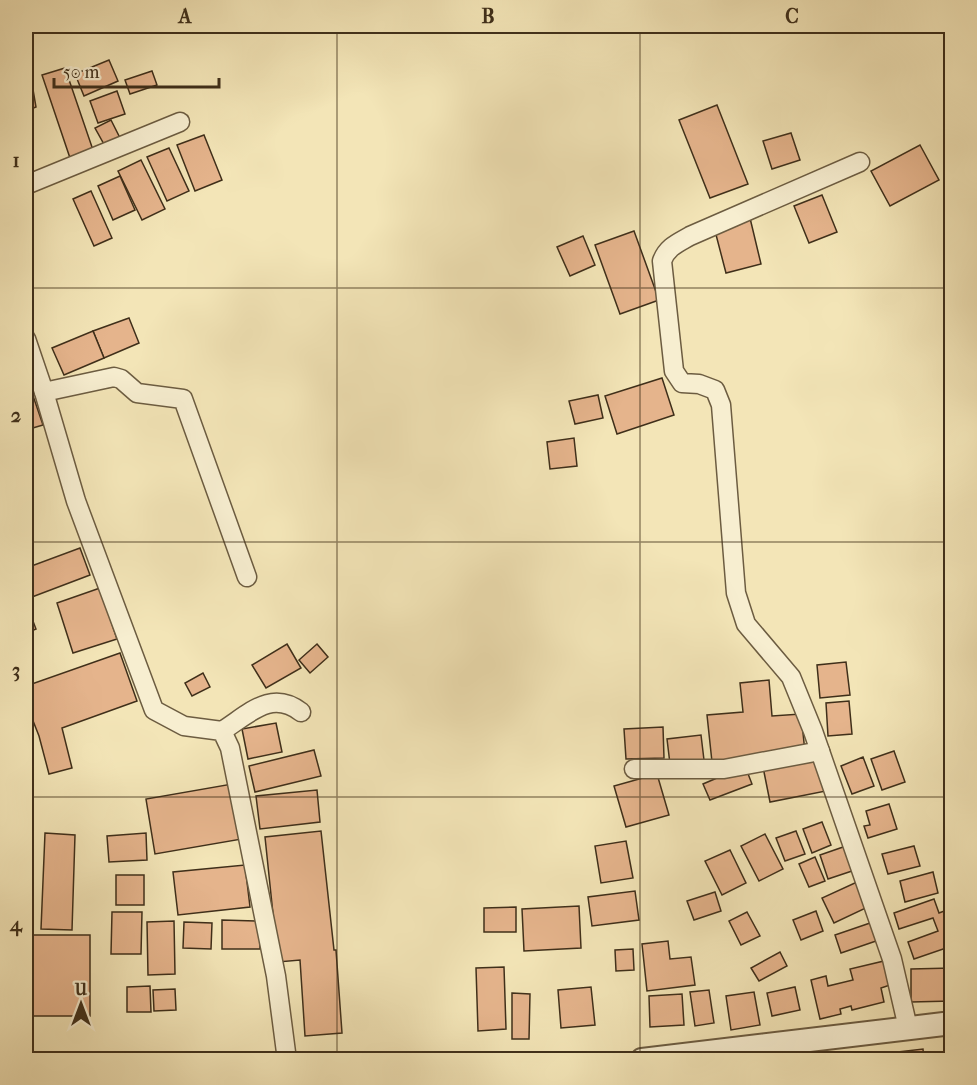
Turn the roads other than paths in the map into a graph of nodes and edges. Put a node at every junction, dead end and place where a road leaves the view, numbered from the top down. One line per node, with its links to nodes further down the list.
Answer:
1 (180, 122): 3 (street)
2 (860, 162): 9 (street)
3 (26, 185)
4 (26, 339): 5 (street)
5 (44, 392): 6 (street); 8 (street)
6 (247, 577)
7 (301, 712): 8 (street)
8 (222, 731): 14 (street)
9 (820, 751): 10 (street); 12 (street)
10 (634, 769)
11 (951, 1023): 12 (street)
12 (908, 1028): 13 (street)
13 (788, 1051): 15 (street)
14 (287, 1059)
15 (642, 1059)

